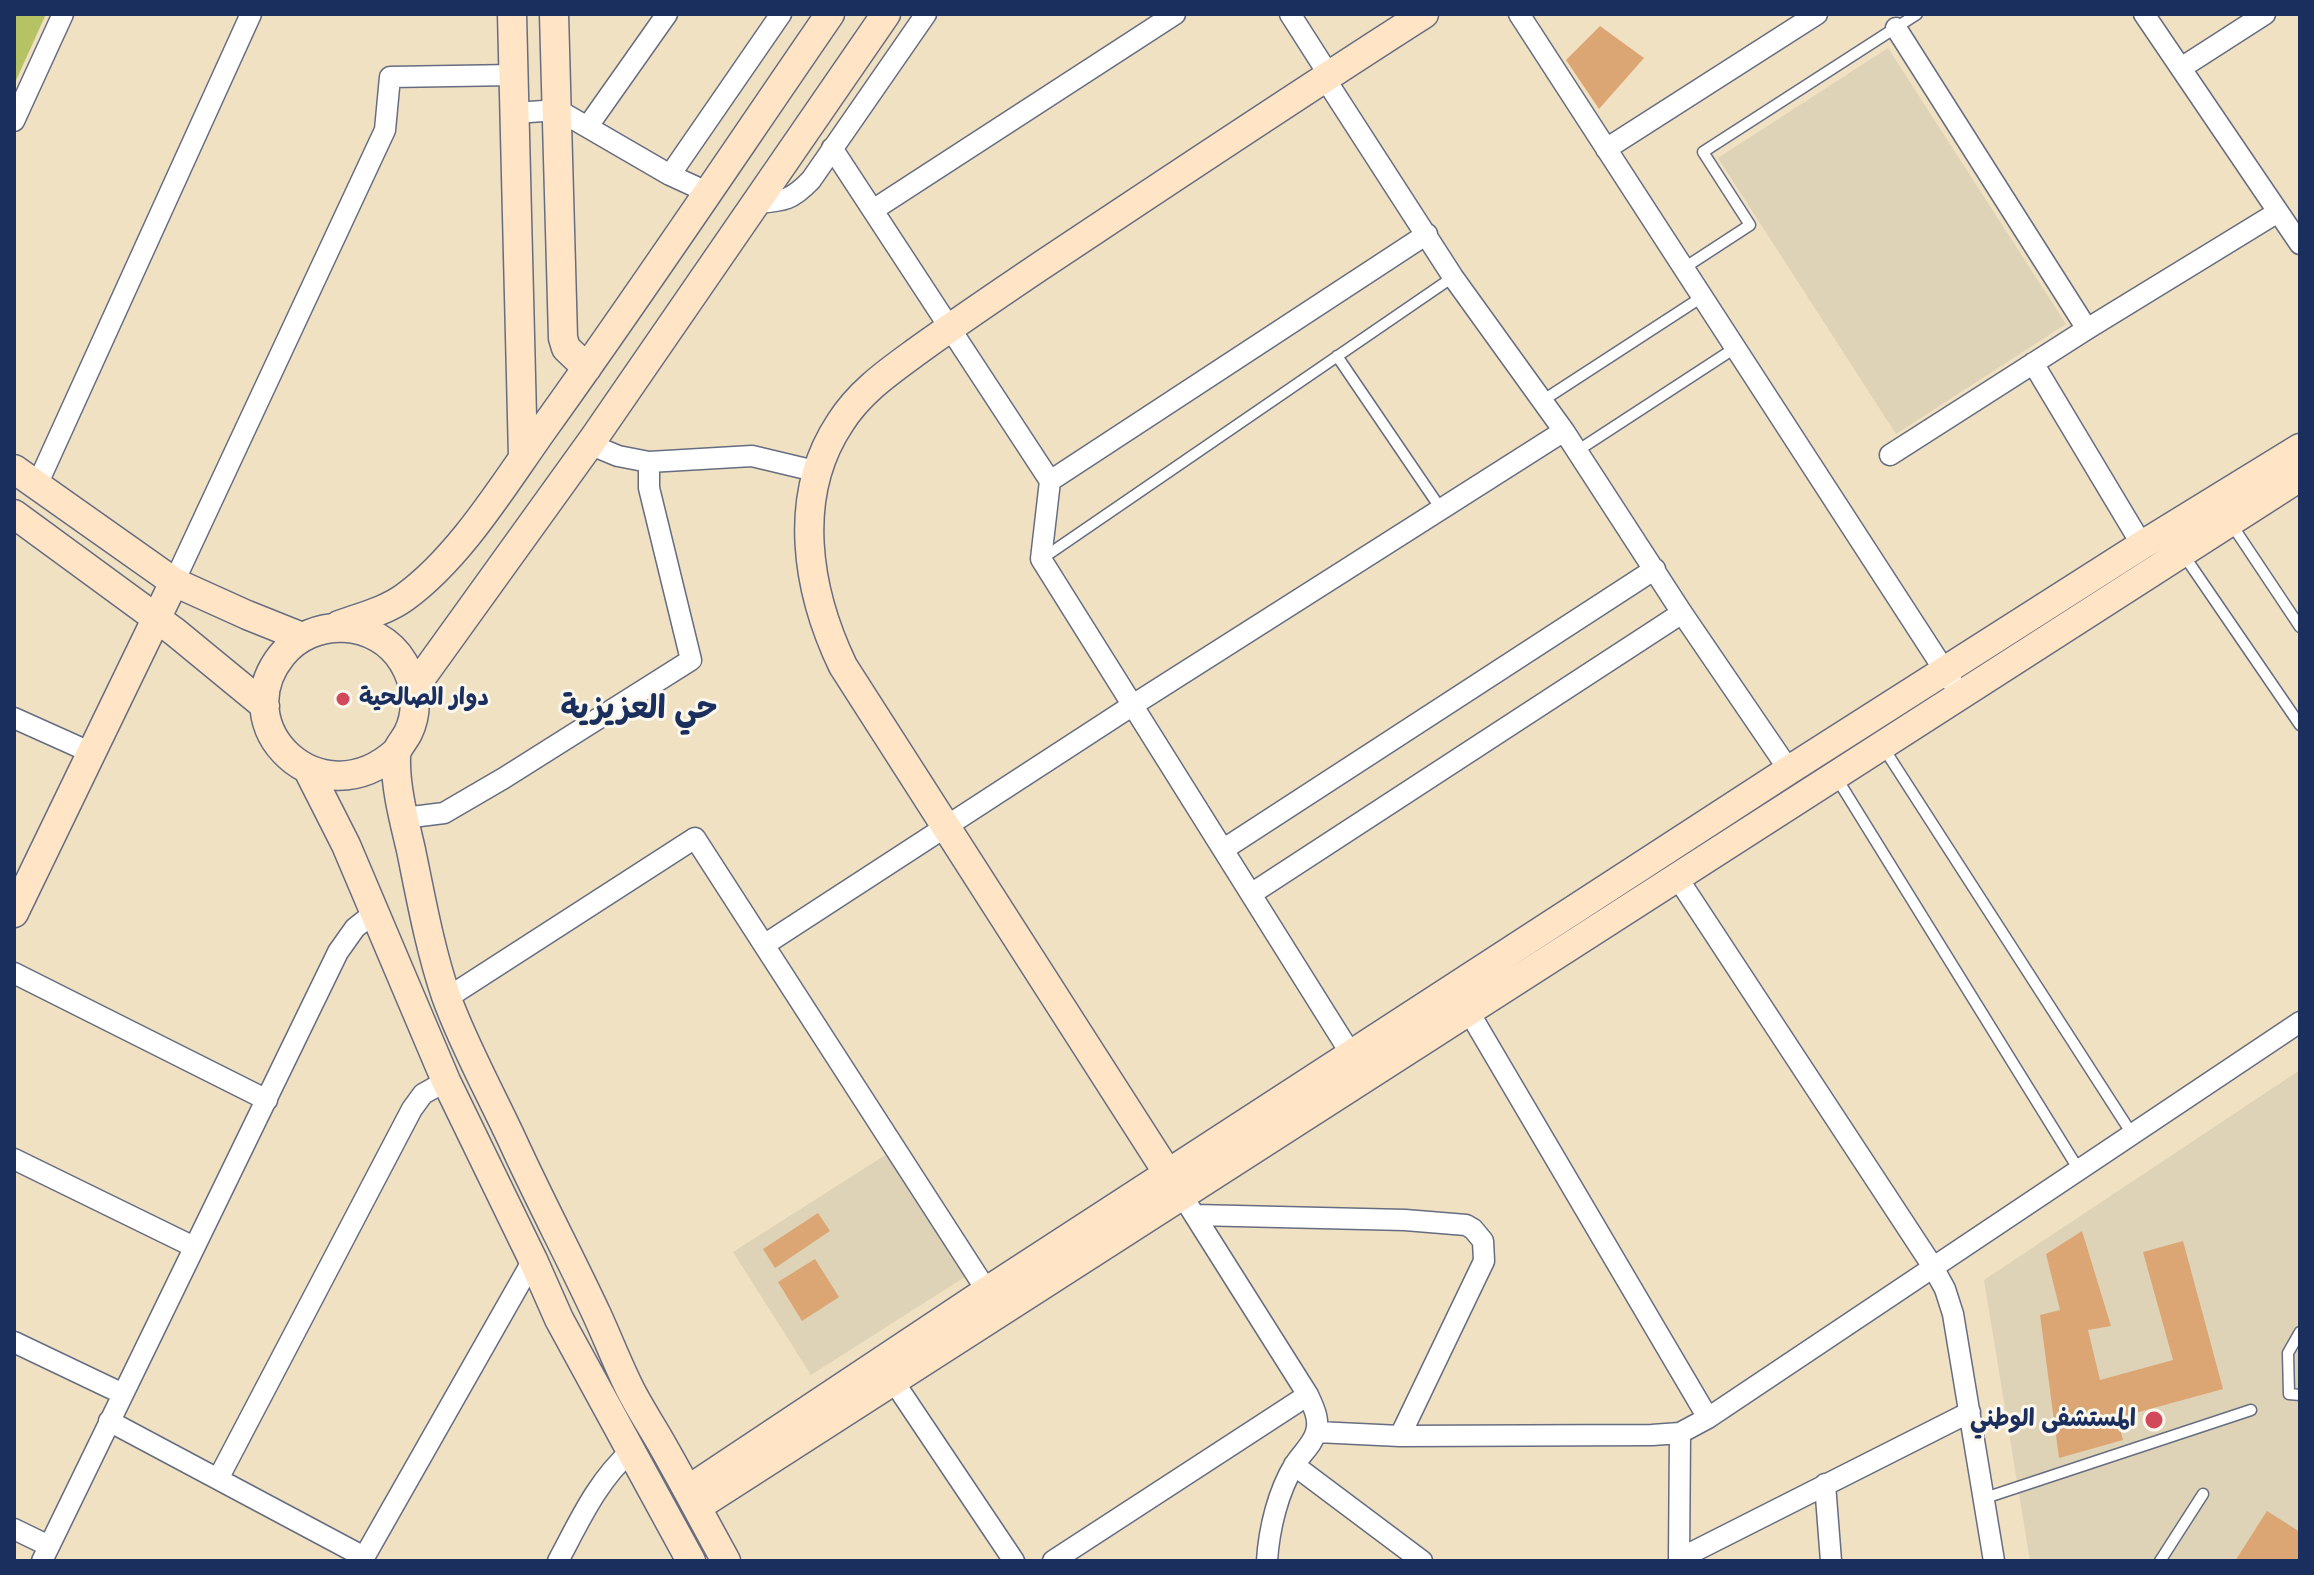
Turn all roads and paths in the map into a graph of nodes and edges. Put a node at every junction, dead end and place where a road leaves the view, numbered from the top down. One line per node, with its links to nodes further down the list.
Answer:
1 (63, 14): 24 (street)
2 (251, 14): 53 (street)
3 (512, 14): 20 (street)
4 (554, 14): 22 (street)
5 (667, 14): 25 (street)
6 (781, 14): 28 (street)
7 (830, 14): 29 (street)
8 (886, 14): 30 (street)
9 (926, 14): 26 (street)
10 (1175, 14): 31 (street)
11 (1290, 14): 21 (street)
12 (1424, 14): 21 (street)
13 (1519, 14): 27 (street)
14 (1817, 14): 27 (street)
15 (1917, 14): 18 (lane)
16 (2144, 14): 19 (street)
17 (2265, 14): 19 (street)
18 (1896, 28): 35 (lane); 39 (street)
19 (2181, 68): 32 (street)
20 (514, 75): 23 (street); 63 (street)
21 (1326, 76): 33 (street); 38 (street)
22 (558, 110): 23 (street); 25 (street); 43 (street)
23 (515, 113): 50 (street)
24 (14, 121)
25 (588, 126): 28 (street)
26 (832, 148): 30 (street); 31 (street)
27 (1606, 149): 35 (street)
28 (670, 175): 29 (street)
29 (707, 192): 43 (street)
30 (756, 203): 46 (street)
31 (873, 210): 38 (street)
32 (2278, 212): 34 (street); 39 (street)
33 (1427, 234): 36 (street); 55 (street)
34 (2300, 244)
35 (1684, 268): 37 (street)
36 (1453, 277): 41 (lane); 44 (street)
37 (1702, 297): 40 (street); 44 (lane)
38 (950, 327): 52 (street); 55 (street)
39 (2087, 329): 42 (street)
40 (1735, 348): 48 (lane); 69 (street)
41 (1337, 356): 56 (lane); 61 (lane)
42 (2033, 363): 49 (street); 59 (street)
43 (587, 368): 50 (street)
44 (1542, 401): 45 (street)
45 (1564, 431): 48 (street); 56 (street)
46 (589, 444): 51 (street); 70 (street)
47 (2300, 448): 59 (street)
48 (1577, 451): 62 (street)
49 (1890, 455)
50 (523, 457): 66 (street)
51 (649, 462): 52 (street); 82 (street)
52 (819, 472): 83 (street)
53 (25, 477): 63 (street)
54 (2300, 477): 58 (street)
55 (1050, 481): 61 (street)
56 (1441, 509): 72 (street)
57 (14, 514): 65 (street)
58 (2230, 522): 60 (street); 67 (lane)
59 (2142, 545): 69 (street)
60 (2182, 553): 71 (street); 75 (lane)
61 (1041, 559): 72 (street)
62 (1655, 569): 64 (street); 84 (street)
63 (174, 582): 65 (street); 68 (street)
64 (1682, 613): 80 (street); 86 (street)
65 (157, 618): 73 (street); 78 (street)
66 (333, 627): 68 (street); 70 (street)
67 (2300, 627)
68 (302, 637): 73 (street)
69 (1944, 671): 71 (street); 80 (street)
70 (414, 688): 77 (street)
71 (1961, 696): 76 (street)
72 (1133, 705): 83 (street); 84 (street)
73 (265, 706): 79 (street)
74 (14, 718): 78 (street)
75 (2300, 725)
76 (1882, 745): 81 (street); 97 (lane)
77 (396, 752): 79 (street); 82 (street)
78 (92, 753): 87 (street)
79 (308, 770): 88 (street)
80 (1789, 770): 94 (street)
81 (1835, 775): 85 (street); 99 (lane)
82 (404, 818): 91 (street)
83 (945, 827): 89 (street); 100 (street)
84 (1224, 849): 86 (street)
85 (1677, 877): 92 (street); 103 (street)
86 (1251, 894): 94 (street)
87 (14, 913)
88 (374, 913): 95 (street); 96 (street)
89 (764, 945): 91 (street); 104 (street)
90 (14, 973): 96 (street)
91 (447, 998): 124 (street)
92 (1469, 1012): 100 (street); 113 (street)
93 (2300, 1022): 97 (street)
94 (1351, 1054): 100 (street)
95 (446, 1081): 102 (street); 120 (street)
96 (267, 1100): 101 (street)
97 (2132, 1134): 99 (street)
98 (14, 1159): 101 (street)
99 (2079, 1170): 103 (street)
100 (1182, 1195): 104 (street); 107 (street); 109 (street); 117 (street)
101 (194, 1247): 108 (street)
102 (533, 1260): 118 (street); 127 (street)
103 (1933, 1267): 112 (street); 113 (street)
104 (987, 1291): 124 (street)
105 (2300, 1332): 110 (lane)
106 (14, 1342): 108 (street)
107 (894, 1382): 124 (street); 132 (street)
108 (123, 1394): 114 (street)
109 (1308, 1395): 115 (street); 133 (street)
110 (2300, 1395)
111 (2251, 1410): 123 (lane)
112 (1970, 1412): 121 (street); 123 (street)
113 (1708, 1418): 116 (street)
114 (109, 1421): 120 (street); 126 (street)
115 (1317, 1432): 117 (street); 119 (street)
116 (1680, 1433): 117 (street); 128 (street)
117 (1400, 1436)
118 (631, 1451): 129 (street); 130 (street)
119 (1294, 1465): 134 (street); 135 (street)
120 (218, 1479): 127 (street)
121 (1825, 1484): 128 (street); 136 (street)
122 (2203, 1494): 138 (lane)
123 (1985, 1498): 137 (street)
124 (692, 1499): 131 (street)
125 (14, 1529): 126 (street)
126 (44, 1557)
127 (363, 1559)
128 (1679, 1560)
129 (558, 1561)
130 (691, 1561)
131 (726, 1561)
132 (1014, 1561)
133 (1053, 1561)
134 (1267, 1561)
135 (1422, 1561)
136 (1831, 1561)
137 (1994, 1561)
138 (2160, 1561)

